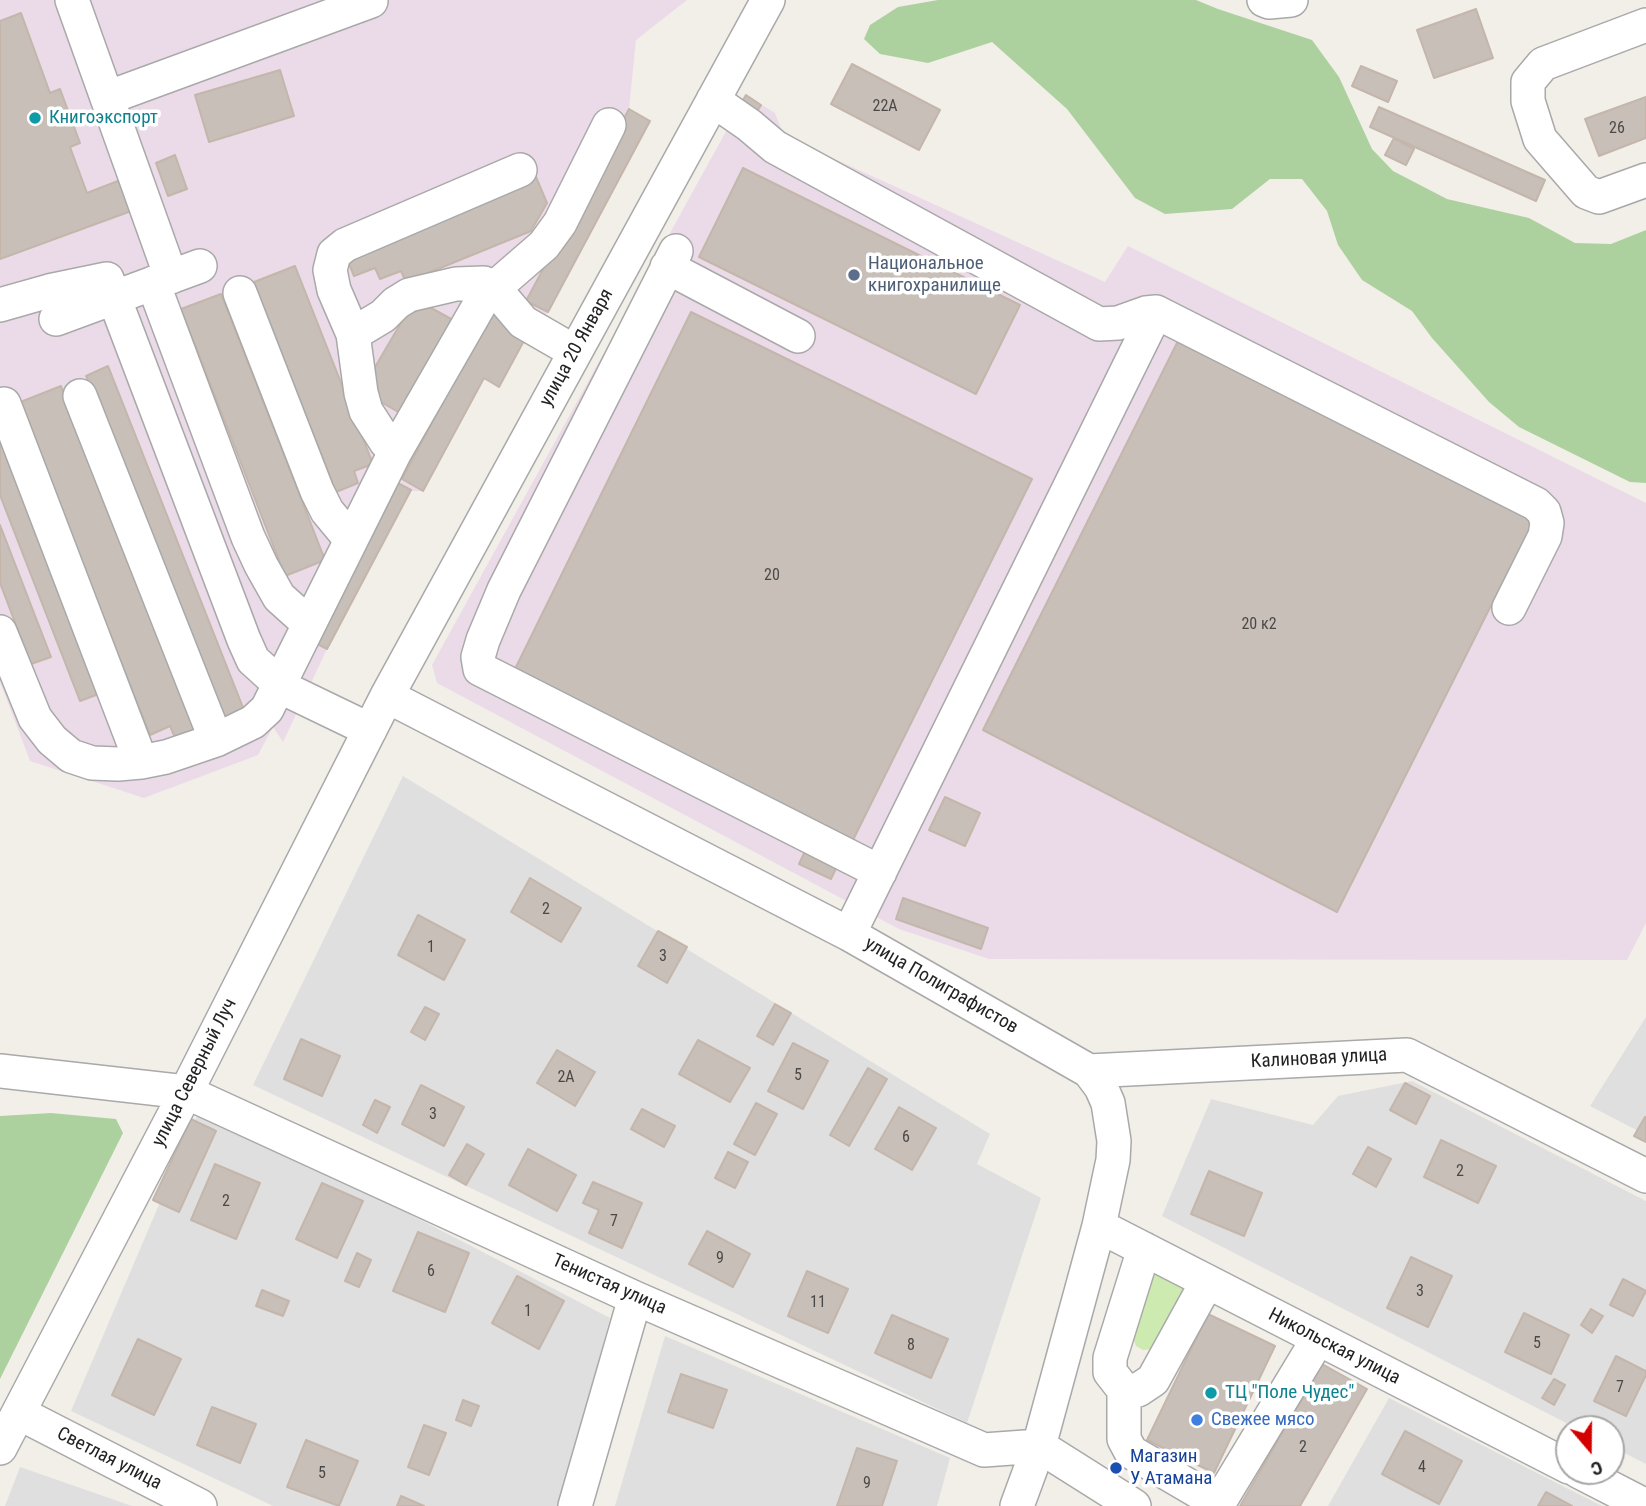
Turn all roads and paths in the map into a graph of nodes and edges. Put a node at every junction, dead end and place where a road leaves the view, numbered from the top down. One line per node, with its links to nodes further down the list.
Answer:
1 (72, 0): 7 (street)
2 (768, 0): 8 (street, улица 20 Января)
3 (1264, 0): 4 (street)
4 (1291, 0)
5 (371, 1): 7 (street)
6 (1646, 25): 11 (street)
7 (107, 99): 12 (street)
8 (713, 100): 17 (street); 21 (street, улица 20 Января)
9 (609, 125): 13 (street)
10 (520, 170): 19 (street)
11 (1646, 180)
12 (174, 276): 15 (street); 27 (street)
13 (495, 289): 19 (street); 21 (street); 24 (street)
14 (240, 293): 25 (street)
15 (114, 298): 16 (street); 18 (street); 29 (street)
16 (0, 305)
17 (1156, 312): 26 (street); 34 (street)
18 (56, 319)
19 (353, 334): 24 (street)
20 (799, 336): 34 (street)
21 (575, 352): 30 (street, улица 20 Января)
22 (80, 396): 32 (street)
23 (4, 404): 33 (street)
24 (395, 452): 25 (street)
25 (351, 540): 27 (street)
26 (1509, 608)
27 (309, 624): 29 (street)
28 (0, 632): 33 (street)
29 (279, 684): 31 (street); 32 (street)
30 (387, 696): 31 (street, улица Северный Луч); 35 (street, улица Полиграфистов)
31 (370, 730): 38 (street, улица Северный Луч)
32 (216, 740): 33 (street)
33 (141, 762)
34 (880, 872): 35 (street)
35 (849, 934): 37 (street, улица Полиграфистов)
36 (0, 1071): 38 (street, Тенистая улица)
37 (1089, 1071): 39 (street, Калиновая улица); 40 (street, улица Полиграфистов)
38 (186, 1092): 43 (street, Тенистая улица); 46 (street, улица Северный Луч)
39 (1646, 1176)
40 (1099, 1226): 41 (street, Никольская улица); 47 (street, улица Полиграфистов)
41 (1144, 1249): 42 (street, Никольская улица); 45 (street)
42 (1207, 1282): 44 (street, Никольская улица); 45 (street)
43 (635, 1298): 47 (street, Тенистая улица); 54 (street)
44 (1318, 1339): 49 (street, Никольская улица); 52 (street)
45 (1124, 1390): 52 (street)
46 (19, 1413): 48 (street, улица Северный Луч); 53 (street, Светлая улица)
47 (1039, 1447): 51 (street); 55 (street, улица Полиграфистов)
48 (0, 1448)
49 (1555, 1459)
50 (1605, 1485): 57 (street)
51 (1091, 1494): 56 (street)
52 (1218, 1505)
53 (200, 1506)
54 (575, 1506)
55 (1017, 1506)
56 (1135, 1506)
57 (1646, 1506)

